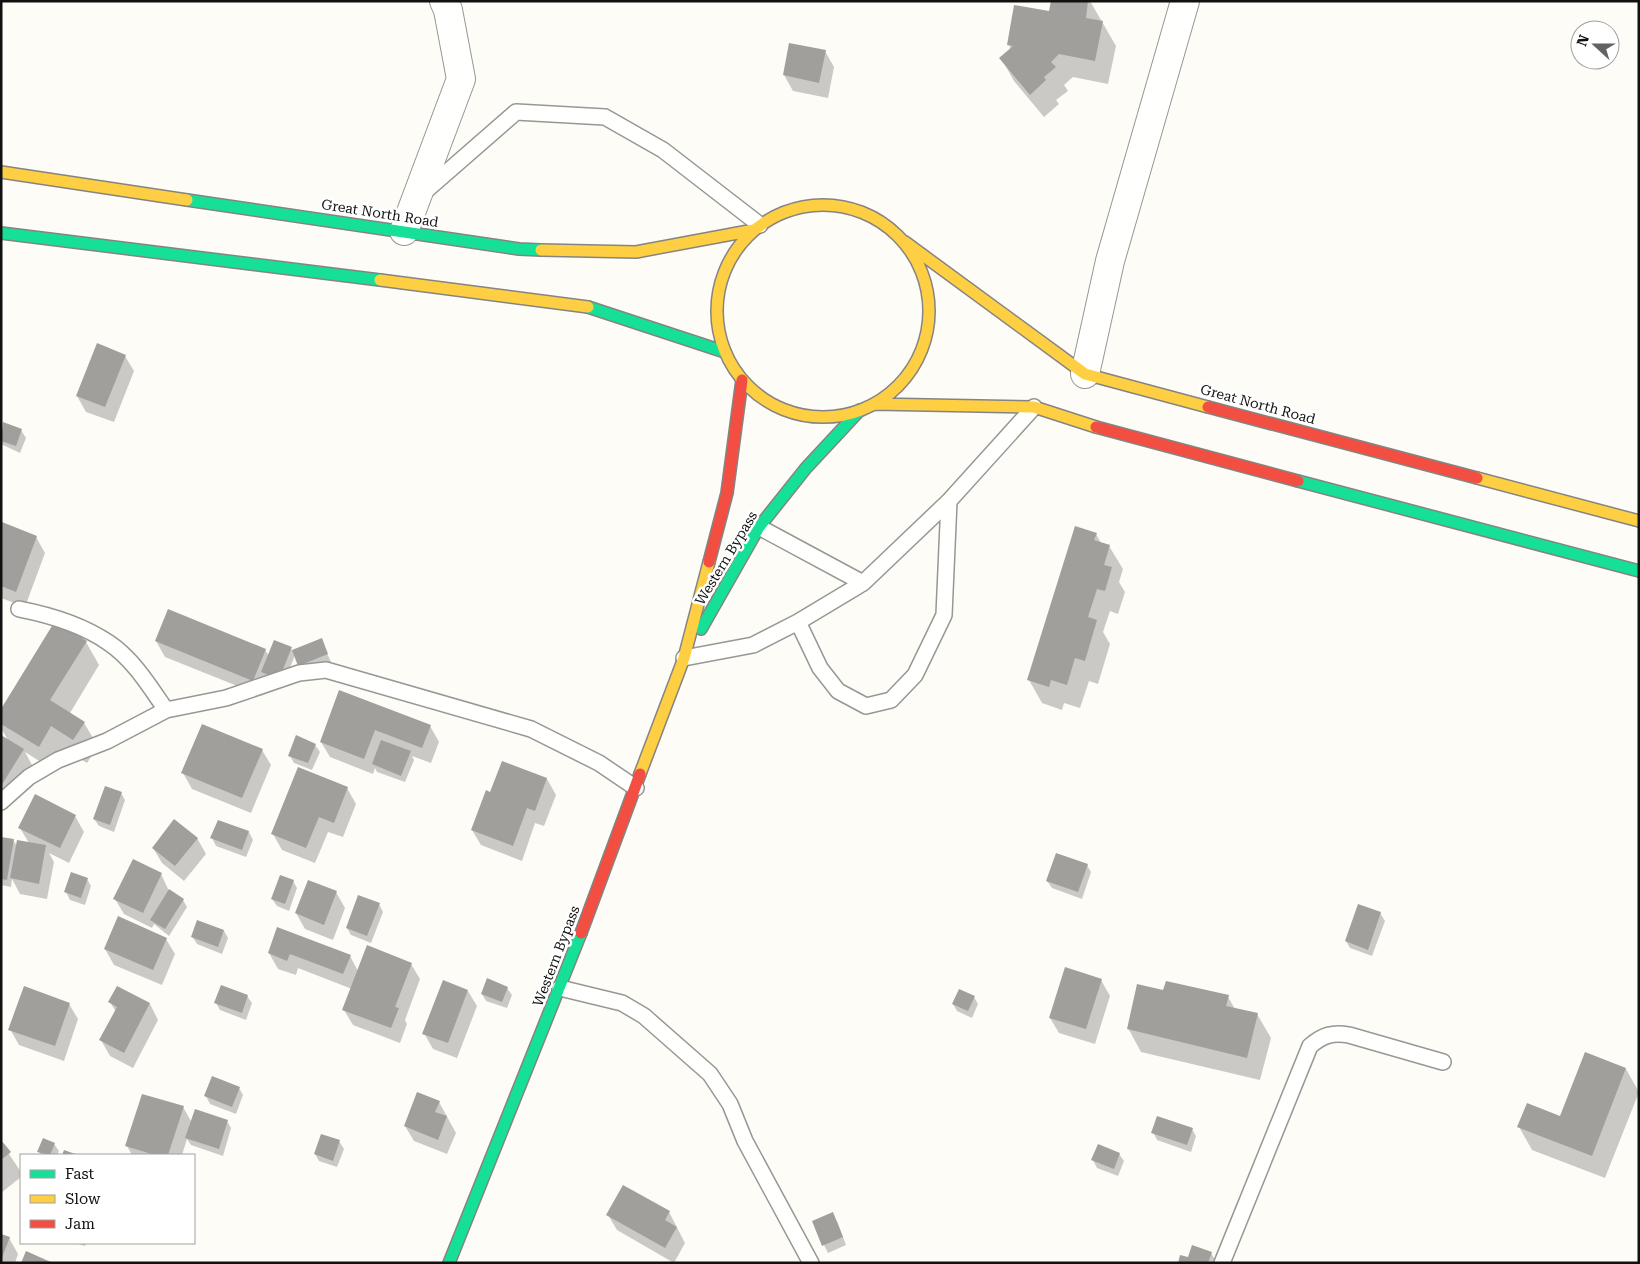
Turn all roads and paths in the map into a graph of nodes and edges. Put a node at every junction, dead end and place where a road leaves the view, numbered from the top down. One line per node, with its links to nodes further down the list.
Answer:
1 (444, 1): 4 (street)
2 (1185, 1): 10 (street)
3 (1, 172): 6 (main road, Great North Road)
4 (415, 200): 5 (lane); 6 (street)
5 (757, 228): 6 (main road, Great North Road); 8 (main road); 9 (main road)
6 (404, 231)
7 (1, 233): 9 (main road)
8 (905, 242): 10 (main road, Great North Road); 12 (main road)
9 (725, 352): 11 (main road)
10 (1085, 374): 16 (main road, Great North Road)
11 (742, 380): 14 (main road); 22 (main road, Western Bypass)
12 (874, 404): 13 (main road); 14 (main road)
13 (1034, 407): 15 (lane); 18 (main road)
14 (860, 410): 17 (main road, Western Bypass)
15 (949, 501): 19 (lane); 21 (lane)
16 (1639, 521)
17 (759, 527): 19 (lane); 22 (main road, Western Bypass)
18 (1639, 571)
19 (863, 583): 21 (lane)
20 (19, 609): 23 (lane)
21 (798, 622): 22 (lane)
22 (684, 658): 24 (main road, Western Bypass)
23 (166, 710): 24 (lane); 25 (lane)
24 (636, 788): 26 (main road, Western Bypass)
25 (1, 802)
26 (560, 988): 28 (main road, Western Bypass); 29 (lane)
27 (1443, 1062): 30 (lane)
28 (449, 1263)
29 (811, 1263)
30 (1222, 1263)

